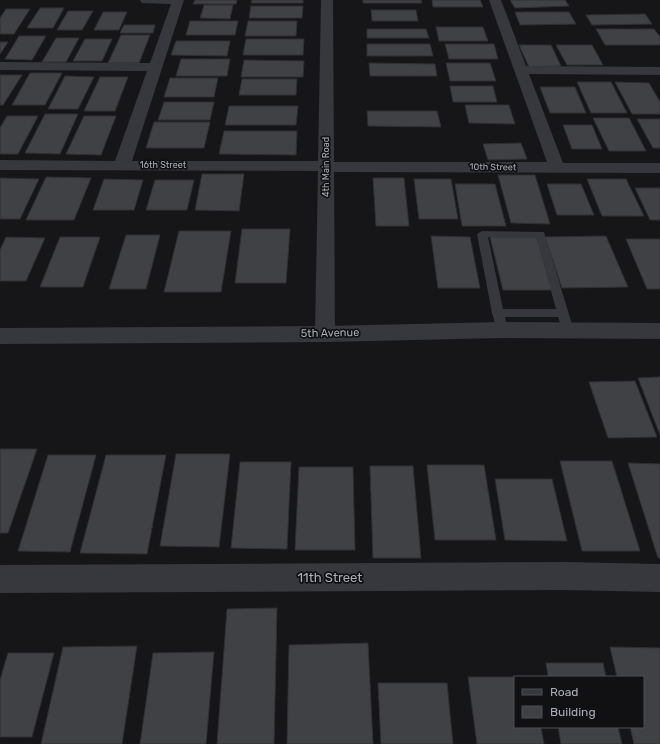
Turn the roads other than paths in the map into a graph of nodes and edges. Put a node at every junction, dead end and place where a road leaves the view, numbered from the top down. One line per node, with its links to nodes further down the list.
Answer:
1 (146, 0): 2 (street)
2 (178, 0): 6 (street)
3 (327, 0): 11 (street, 4th Main Road)
4 (495, 0): 7 (street)
5 (0, 66): 6 (street)
6 (155, 68): 10 (street)
7 (520, 70): 8 (street); 12 (street)
8 (660, 71)
9 (0, 165): 10 (street, 16th Street)
10 (122, 165): 11 (street, 16th Street)
11 (326, 166): 12 (street, 10th Street); 17 (street, 4th Main Road)
12 (556, 168): 13 (street, 10th Street)
13 (660, 168)
14 (500, 322): 15 (street, 5th Avenue); 15 (lane); 17 (street, 5th Avenue)
15 (566, 322): 16 (street, 5th Avenue)
16 (660, 331)
17 (325, 334): 18 (street, 5th Avenue)
18 (0, 336)
19 (660, 578): 20 (street, 11th Street)
20 (0, 579)

